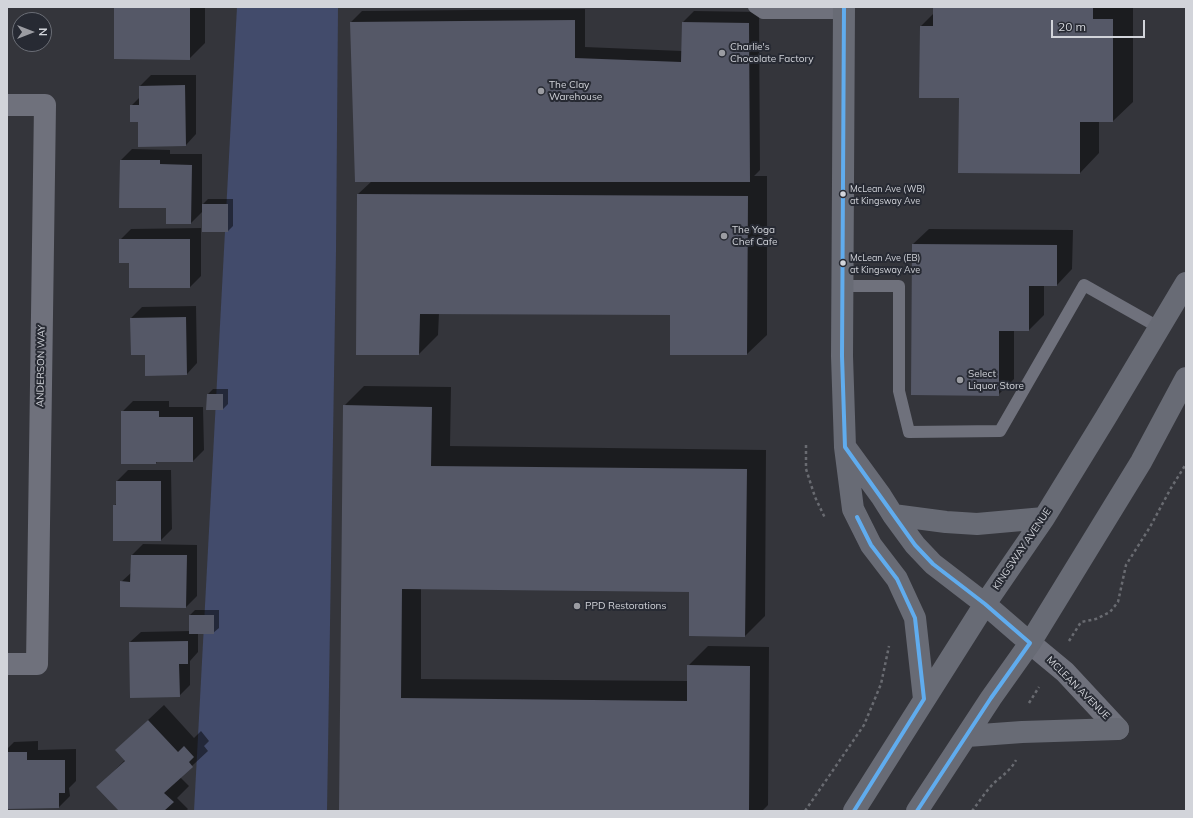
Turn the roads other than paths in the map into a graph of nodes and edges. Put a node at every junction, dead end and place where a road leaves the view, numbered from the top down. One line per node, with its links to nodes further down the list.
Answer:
1 (754, 7): 2 (lane)
2 (844, 10): 5 (main road)
3 (7, 105): 13 (street, ANDERSON WAY)
4 (1186, 283): 6 (main road, KINGSWAY AVENUE)
5 (843, 286): 6 (lane); 8 (main road)
6 (1160, 328): 10 (main road, KINGSWAY AVENUE)
7 (1186, 378): 12 (main road)
8 (845, 447): 9 (main road, MCLEAN AVENUE); 14 (main road)
9 (893, 515): 10 (main road); 11 (main road, MCLEAN AVENUE)
10 (1044, 518): 11 (main road, KINGSWAY AVENUE)
11 (985, 604): 12 (main road, MCLEAN AVENUE); 14 (main road, KINGSWAY AVENUE)
12 (1030, 643): 15 (street, MCLEAN AVENUE); 16 (main road)
13 (7, 664)
14 (924, 699): 17 (main road, KINGSWAY AVENUE)
15 (1118, 729): 16 (main road)
16 (967, 736): 18 (main road)
17 (854, 811)
18 (917, 811)

